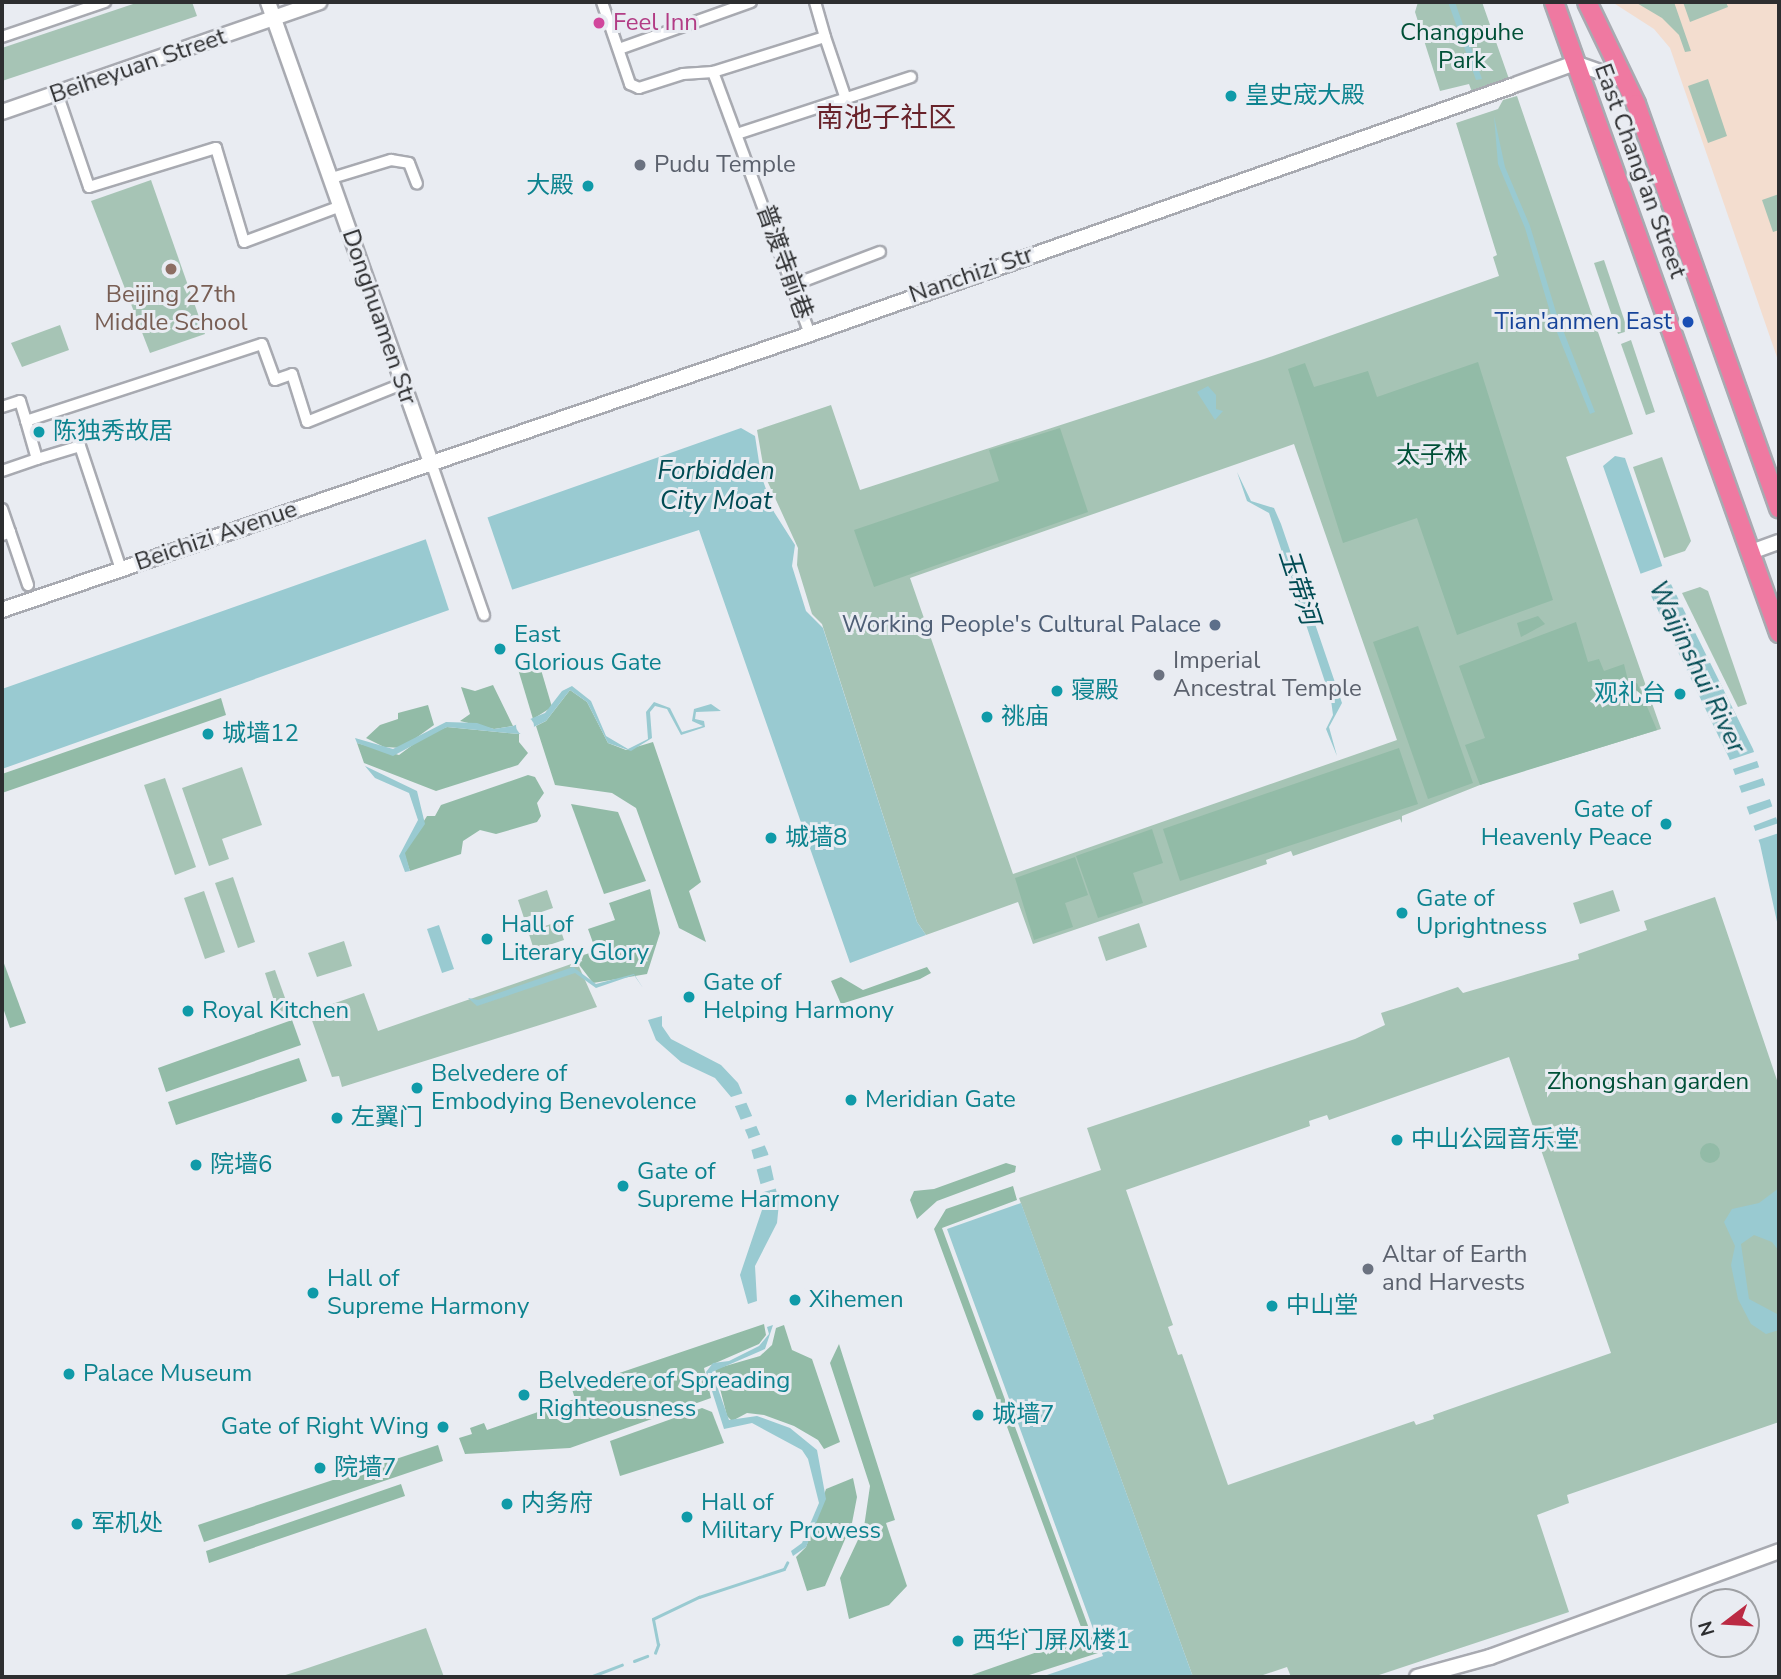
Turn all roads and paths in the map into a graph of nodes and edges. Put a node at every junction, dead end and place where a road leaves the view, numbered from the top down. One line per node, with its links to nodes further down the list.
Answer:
1 (105, 2): 9 (street)
2 (268, 2): 10 (street, Donghuamen Str)
3 (319, 2): 10 (street, Beiheyuan Street)
4 (602, 2): 13 (street)
5 (751, 2): 13 (street)
6 (815, 2): 12 (street)
7 (1554, 2): 14 (highway, East Chang'an Street)
8 (1587, 2): 17 (highway, East Chang'an Street)
9 (92, 4): 11 (street)
10 (274, 18): 18 (street, Beiheyuan Street); 22 (street, Donghuamen Str)
11 (2, 37)
12 (825, 37): 15 (street); 19 (street)
13 (619, 50): 15 (street)
14 (1576, 63): 17 (street); 27 (street, Nanchizi Str); 38 (highway, East Chang'an Street)
15 (713, 72): 21 (street, 普渡寺前巷)
16 (911, 77): 19 (street)
17 (1623, 80): 34 (highway, East Chang'an Street)
18 (57, 93): 20 (street, Beiheyuan Street); 24 (street)
19 (846, 99): 21 (street)
20 (2, 112)
21 (737, 134): 26 (street, 普渡寺前巷)
22 (332, 178): 23 (street); 24 (street, Donghuamen Str)
23 (417, 184)
24 (341, 206): 28 (street, Donghuamen Str)
25 (880, 252): 26 (street)
26 (793, 285): 27 (street, 普渡寺前巷)
27 (810, 334): 32 (street, Nanchizi Str)
28 (402, 384): 30 (street); 32 (street, Donghuamen Str)
29 (2, 407): 30 (street)
30 (26, 421): 31 (street)
31 (37, 459): 33 (street); 39 (street)
32 (431, 462): 39 (street, Beichizi Avenue); 42 (street, Donghuamen Str)
33 (2, 471)
34 (1779, 508)
35 (2, 509): 36 (street)
36 (6, 533): 40 (street)
37 (1779, 542): 38 (street)
38 (1751, 552): 43 (highway, East Chang'an Street)
39 (121, 569): 41 (street, Beichizi Avenue)
40 (28, 584)
41 (2, 610)
42 (484, 615)
43 (1779, 633)
44 (1779, 1550): 45 (street)
45 (1417, 1677)

